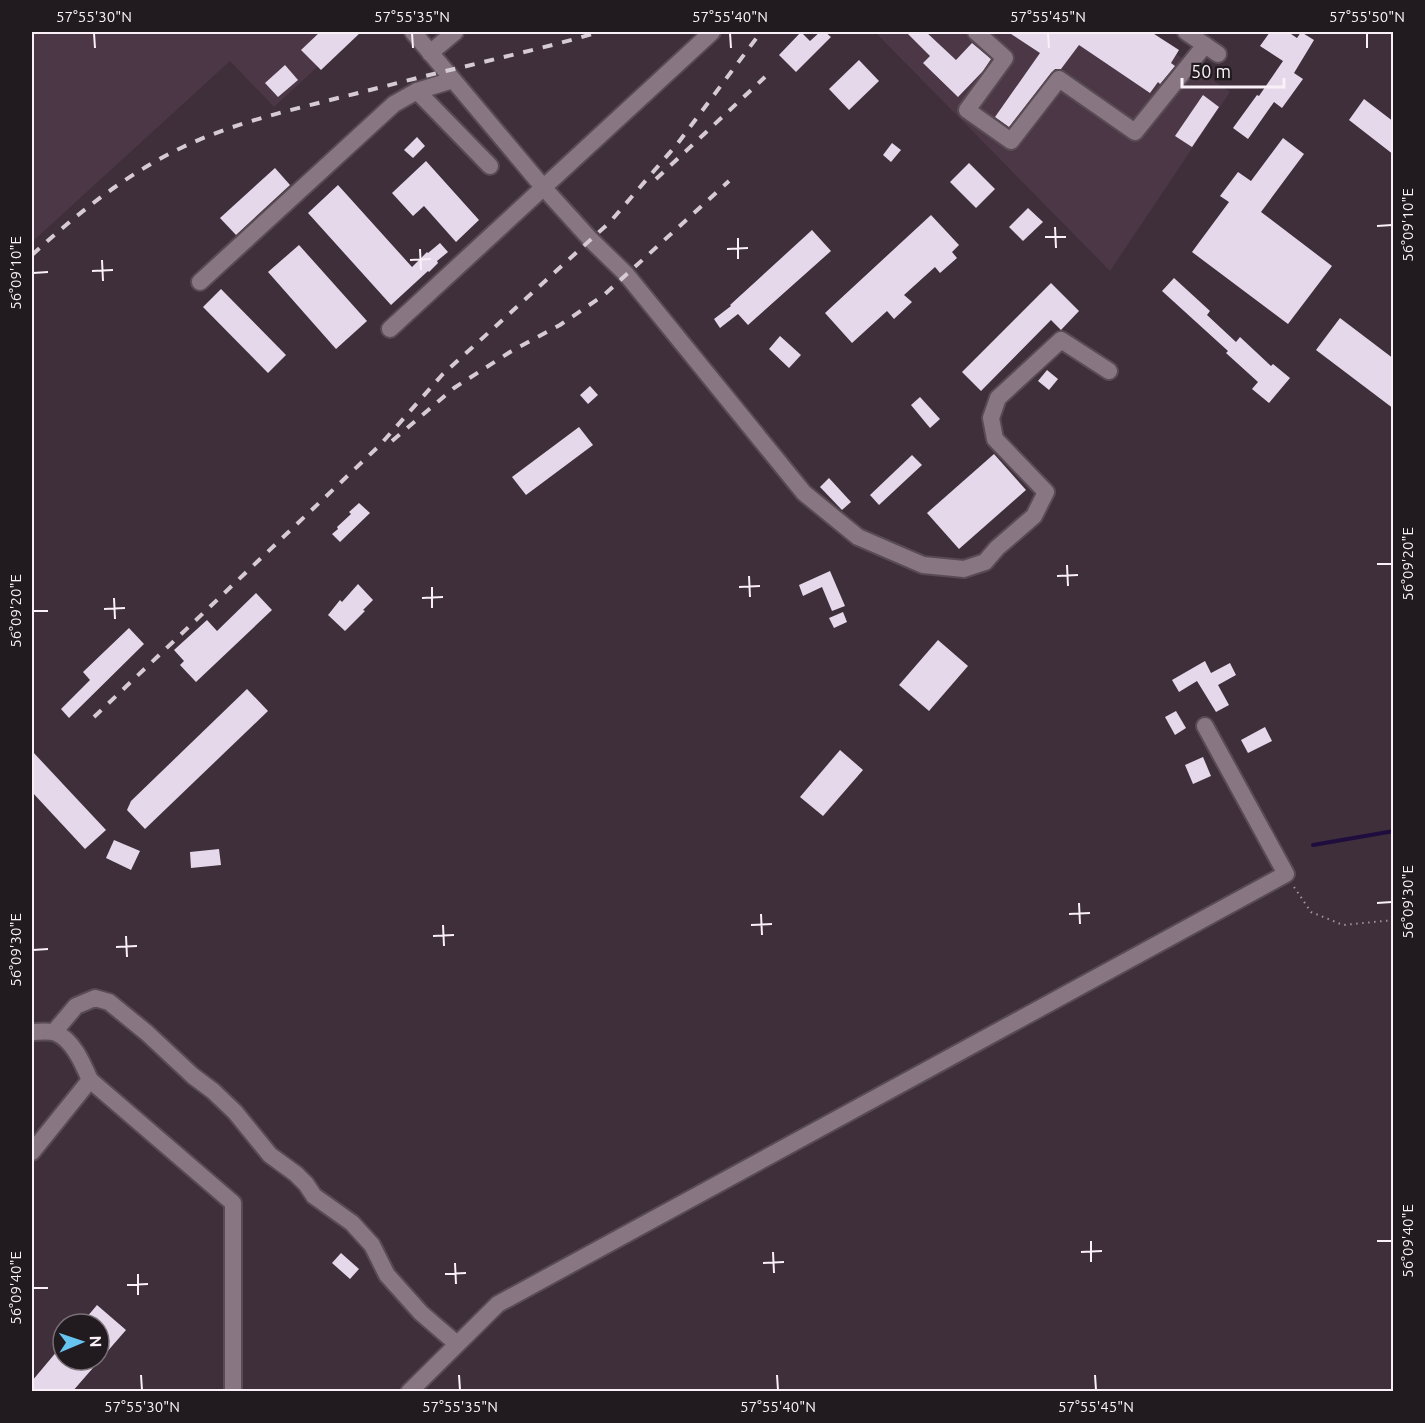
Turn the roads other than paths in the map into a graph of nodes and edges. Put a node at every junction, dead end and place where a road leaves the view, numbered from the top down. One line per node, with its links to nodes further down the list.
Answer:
1 (413, 32): 6 (lane)
2 (455, 32): 6 (lane)
3 (712, 32): 10 (lane)
4 (976, 32): 5 (lane)
5 (1186, 32)
6 (430, 53): 7 (lane)
7 (453, 80): 8 (lane); 10 (lane)
8 (417, 91): 9 (lane); 11 (lane)
9 (490, 166)
10 (543, 187): 12 (lane); 13 (lane)
11 (200, 282)
12 (390, 328)
13 (1109, 371)
14 (1205, 726): 19 (lane)
15 (32, 1032): 16 (lane)
16 (54, 1032): 17 (lane); 19 (lane)
17 (90, 1080): 18 (lane); 20 (lane)
18 (32, 1152)
19 (457, 1344): 21 (lane)
20 (233, 1392)
21 (409, 1392)

